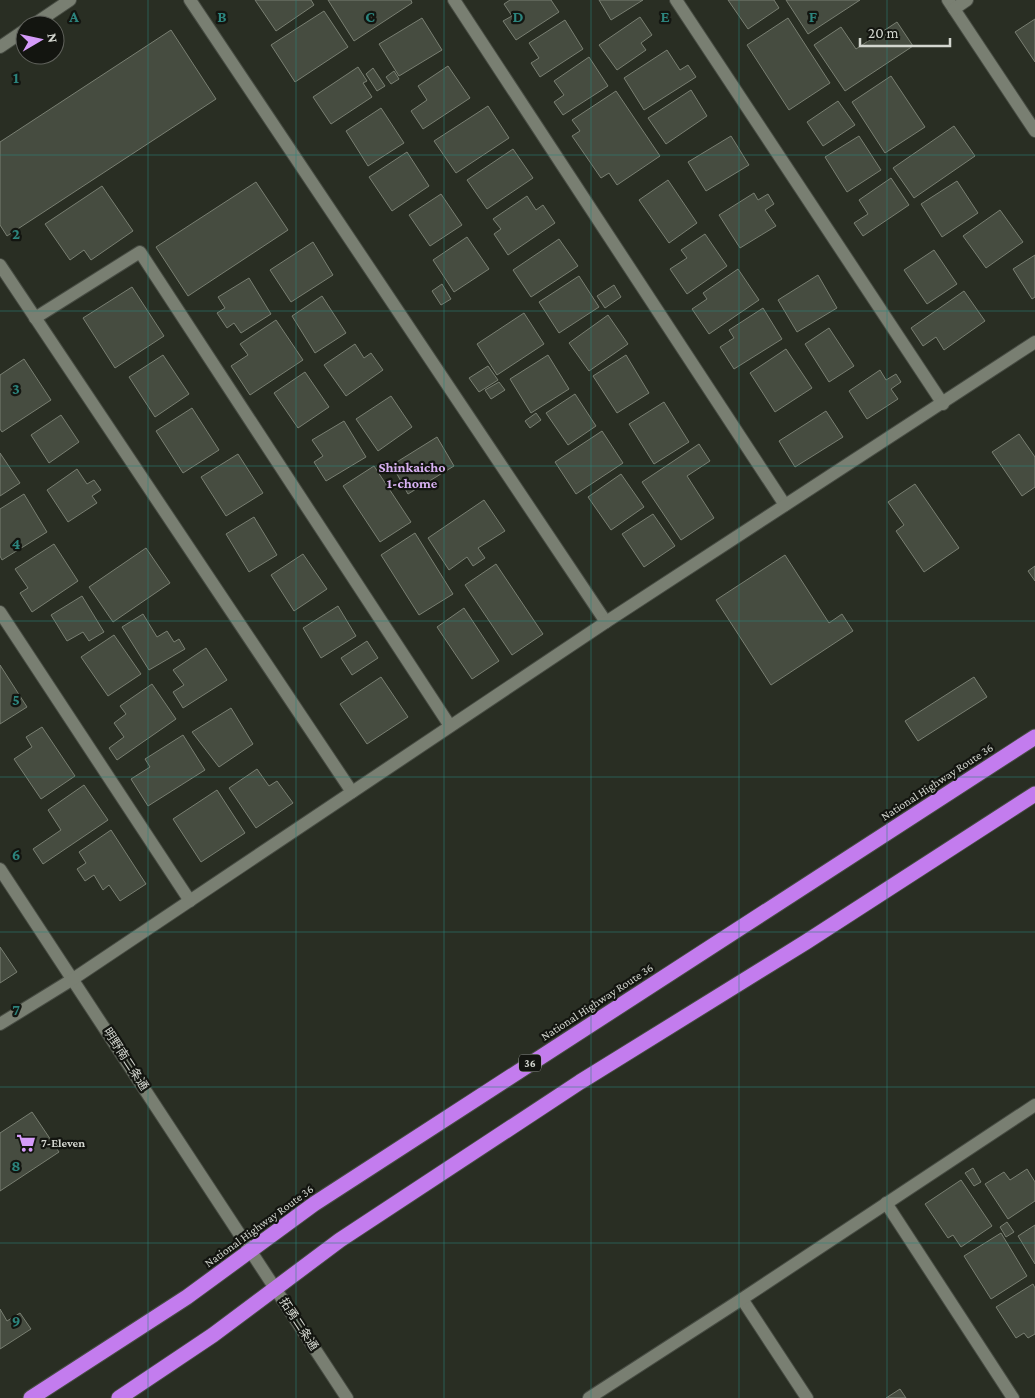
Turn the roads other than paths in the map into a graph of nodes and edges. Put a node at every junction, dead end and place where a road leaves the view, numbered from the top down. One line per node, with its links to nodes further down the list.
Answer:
1 (70, 0): 7 (street)
2 (190, 0): 17 (street)
3 (454, 0): 15 (street)
4 (676, 0): 14 (street)
5 (967, 0): 6 (street)
6 (951, 4): 10 (street)
7 (48, 15)
8 (15, 37): 9 (street)
9 (0, 47)
10 (1035, 131)
11 (0, 265): 12 (street)
12 (35, 318): 18 (street); 20 (street)
13 (1035, 342): 14 (street)
14 (943, 404): 15 (street)
15 (785, 505): 17 (street)
16 (0, 612): 23 (street)
17 (606, 622): 18 (street)
18 (450, 726): 20 (street)
19 (1035, 737): 28 (highway, National Highway Route 36 / 36)
20 (352, 792): 23 (street)
21 (1035, 794): 29 (highway)
22 (0, 869): 24 (street, 明野南二条通)
23 (190, 902): 24 (street)
24 (73, 979): 25 (street); 28 (street, 明野南二条通)
25 (0, 1024)
26 (1033, 1111): 27 (street)
27 (886, 1203): 30 (street); 36 (street)
28 (252, 1250): 29 (street, 拓勇二条通); 32 (highway, National Highway Route 36 / 36)
29 (275, 1287): 33 (highway); 34 (street, 拓勇二条通)
30 (742, 1299): 31 (street); 35 (street)
31 (595, 1396)
32 (31, 1398)
33 (119, 1398)
34 (347, 1398)
35 (808, 1398)
36 (1013, 1398)

